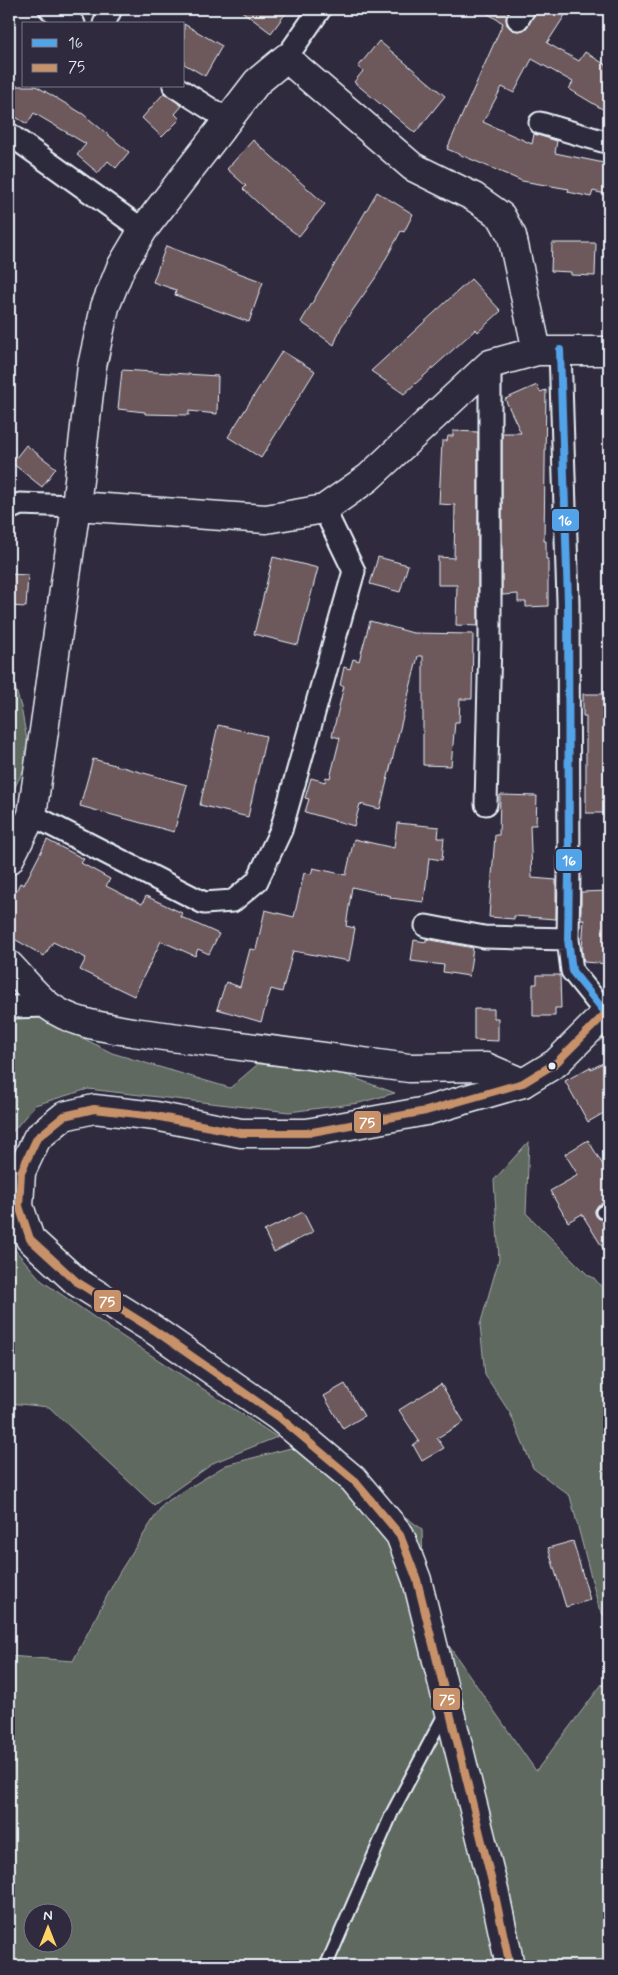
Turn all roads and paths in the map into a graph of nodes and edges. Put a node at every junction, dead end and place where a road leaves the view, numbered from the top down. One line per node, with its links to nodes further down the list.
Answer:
1 (50, 9): 4 (street)
2 (111, 9): 5 (street)
3 (320, 9): 6 (street)
4 (71, 22)
5 (105, 22)
6 (286, 58): 8 (street); 13 (street)
7 (177, 88): 8 (street)
8 (228, 120): 12 (street)
9 (540, 123): 11 (street)
10 (9, 134): 12 (street)
11 (609, 143)
12 (143, 230): 16 (street)
13 (549, 350): 14 (street); 15 (street); 23 (street)
14 (609, 351)
15 (490, 364): 18 (street); 19 (street)
16 (76, 506): 17 (street); 18 (street); 20 (street)
17 (9, 508)
18 (324, 509): 20 (street)
19 (486, 804)
20 (32, 815): 21 (street)
21 (9, 860)
22 (426, 926): 23 (street)
23 (568, 939): 27 (street)
24 (9, 964): 25 (street)
25 (48, 1006): 26 (street); 28 (street)
26 (9, 1007)
27 (608, 1014): 28 (street)
28 (523, 1083): 29 (street)
29 (448, 1707): 30 (lane); 31 (street)
30 (326, 1966)
31 (510, 1966)

